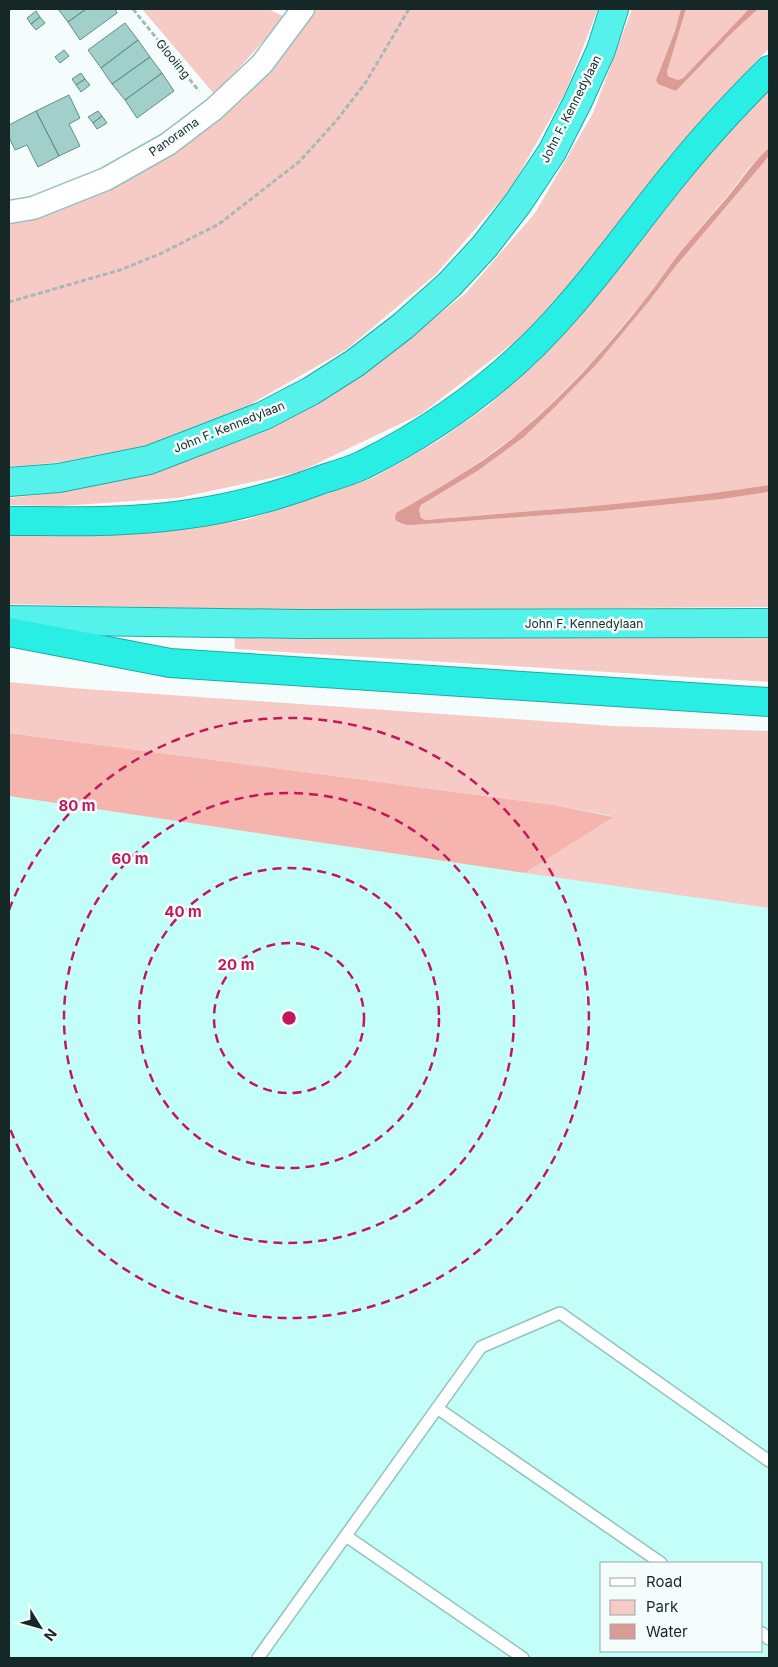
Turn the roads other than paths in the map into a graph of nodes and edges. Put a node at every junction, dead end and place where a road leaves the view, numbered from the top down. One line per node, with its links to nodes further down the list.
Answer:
1 (614, 9): 5 (highway, John F. Kennedylaan)
2 (299, 10): 4 (street, Panorama)
3 (769, 70): 6 (highway)
4 (9, 212)
5 (9, 482)
6 (9, 521)
7 (9, 620): 8 (highway, John F. Kennedylaan)
8 (769, 623)
9 (9, 632): 10 (highway)
10 (769, 702)
11 (437, 1408): 12 (lane); 13 (lane); 14 (lane)
12 (769, 1461)
13 (346, 1536): 15 (lane); 16 (lane)
14 (660, 1562)
15 (258, 1658)
16 (523, 1658)

